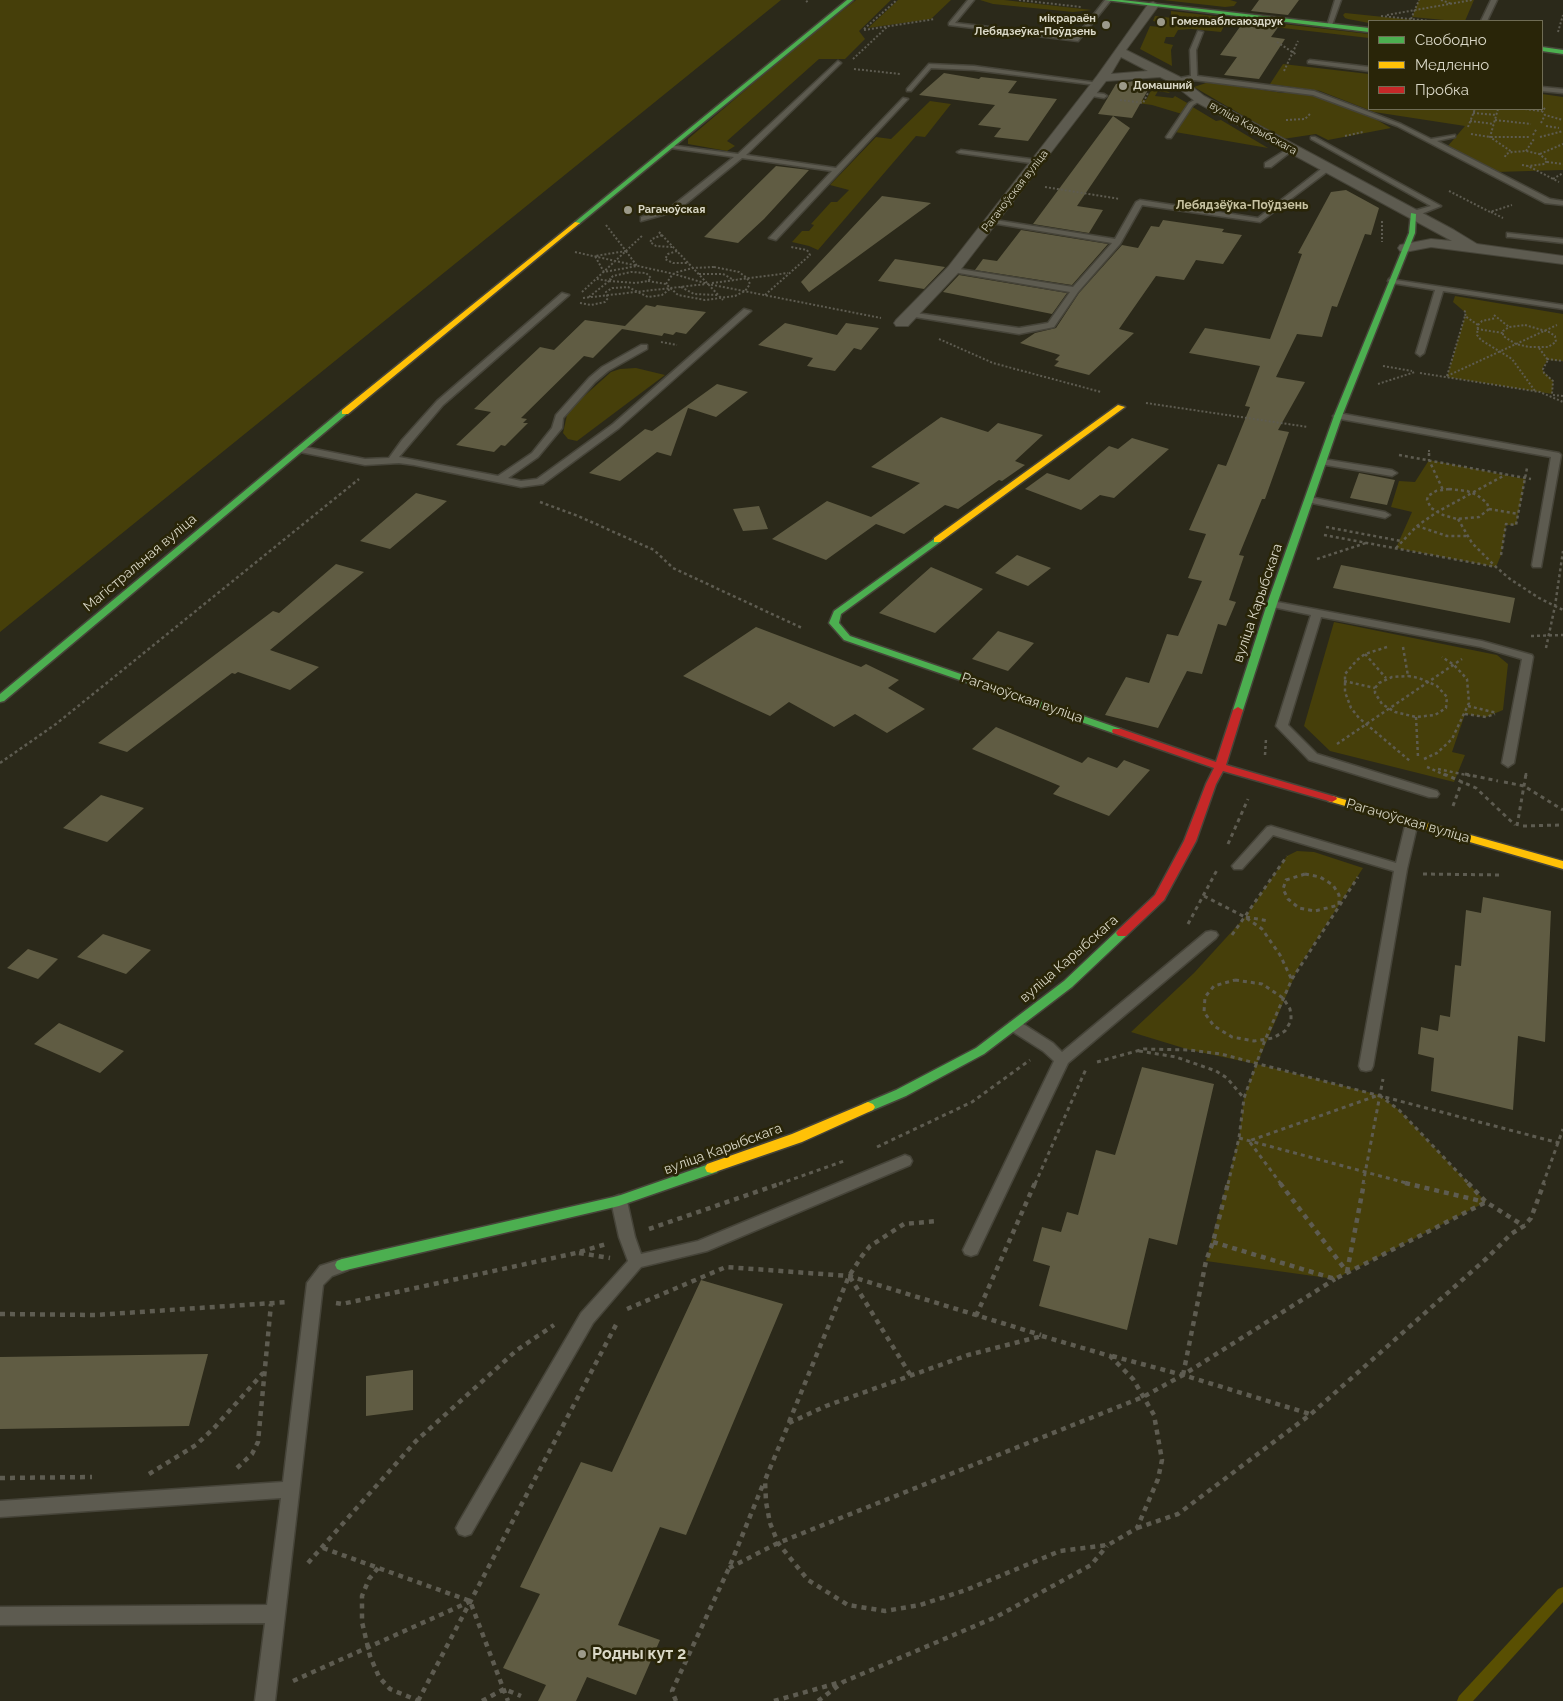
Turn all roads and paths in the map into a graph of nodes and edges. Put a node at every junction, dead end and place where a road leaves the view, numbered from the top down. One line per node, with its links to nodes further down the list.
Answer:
1 (809, 0): 11 (path)
2 (850, 0): 77 (street, Магістральная вуліца)
3 (897, 0): 21 (path)
4 (971, 0): 5 (lane)
5 (1108, 0): 13 (street)
6 (1338, 0): 20 (lane)
7 (1419, 0): 14 (path)
8 (1441, 0): 12 (path)
9 (1472, 0): 12 (path)
10 (1494, 0): 19 (lane)
11 (806, 2)
12 (1452, 4): 14 (path)
13 (1153, 5): 20 (street); 27 (street)
14 (1414, 10): 15 (path); 17 (path)
15 (1382, 16)
16 (1563, 17): 24 (path)
17 (1411, 19)
18 (935, 20): 21 (path)
19 (1484, 20)
20 (1329, 25): 22 (street)
21 (887, 26): 29 (path)
22 (1368, 30)
23 (1200, 32): 37 (lane)
24 (1557, 36)
25 (1299, 40): 35 (path)
26 (1543, 49): 28 (street)
27 (1119, 51): 34 (street, вуліца Карыбскага); 39 (street, Рагачоўская вуліца)
28 (1563, 52)
29 (852, 61)
30 (1310, 62): 33 (lane)
31 (838, 63): 83 (lane)
32 (854, 69): 36 (path)
33 (1368, 69)
34 (1162, 73): 38 (street, вуліца Карыбскага); 39 (street)
35 (1282, 74)
36 (902, 75)
37 (1194, 78): 38 (lane); 60 (lane)
38 (1176, 80): 44 (street, вуліца Карыбскага)
39 (1098, 88): 41 (lane); 85 (street, Рагачоўская вуліца)
40 (1543, 89): 42 (lane)
41 (909, 90)
42 (1563, 91)
43 (906, 99): 92 (lane)
44 (1200, 99): 68 (lane); 78 (street, вуліца Карыбскага)
45 (1551, 106): 48 (path)
46 (1498, 110): 52 (path)
47 (1534, 110): 48 (path)
48 (1542, 111): 51 (path)
49 (1308, 112): 53 (path)
50 (1473, 113): 52 (path)
51 (1545, 114): 55 (path); 57 (path)
52 (1496, 115): 54 (path)
53 (1282, 119)
54 (1495, 120): 58 (path); 59 (path)
55 (1563, 120)
56 (1470, 121): 58 (path)
57 (1541, 123)
58 (1494, 124): 69 (path)
59 (1531, 124)
60 (1399, 125): 74 (path); 75 (lane)
61 (1546, 126): 63 (path)
62 (1537, 128): 67 (path)
63 (1559, 128)
64 (1563, 131): 71 (path)
65 (1466, 133): 69 (path)
66 (1453, 136): 75 (lane)
67 (1533, 136)
68 (1169, 137)
69 (1490, 137): 70 (path); 81 (path)
70 (1530, 137)
71 (1540, 137)
72 (1313, 138): 99 (lane)
73 (1534, 139): 79 (path)
74 (1352, 140)
75 (1429, 141): 96 (lane)
76 (1563, 144): 82 (path)
77 (671, 146): 83 (lane); 113 (street, Магістральная вуліца)
78 (1291, 148): 89 (lane); 91 (street, вуліца Карыбскага)
79 (1526, 151): 81 (path); 82 (path)
80 (961, 152): 85 (lane)
81 (1512, 152): 84 (path)
82 (1539, 154): 86 (path)
83 (740, 156): 92 (lane); 100 (lane)
84 (1508, 160)
85 (1038, 162): 94 (street, Рагачоўская вуліца)
86 (1547, 162): 88 (path); 90 (path)
87 (1516, 164): 90 (path)
88 (1563, 164)
89 (1268, 165)
90 (1528, 166): 93 (path)
91 (1328, 168): 97 (lane); 99 (street, вуліца Карыбскага)
92 (838, 170): 108 (lane)
93 (1552, 179)
94 (1022, 184): 97 (path); 101 (street, Рагачоўская вуліца)
95 (1447, 190): 96 (path)
96 (1530, 192): 98 (lane)
97 (1140, 202): 110 (lane)
98 (1563, 203)
99 (1413, 214): 104 (street); 105 (street, вуліца Карыбскага)
100 (644, 219)
101 (992, 221): 110 (lane); 124 (street, Рагачоўская вуліца)
102 (606, 225): 116 (path)
103 (655, 228): 106 (path)
104 (1412, 233): 105 (street); 111 (street); 115 (street, вуліца Карыбскага)
105 (1449, 233): 111 (street); 114 (street, вуліца Карыбскага)
106 (662, 235): 112 (path); 112 (path)
107 (1510, 235): 109 (lane)
108 (773, 238)
109 (1563, 241)
110 (1117, 242): 141 (lane)
111 (1431, 243): 114 (street); 115 (street)
112 (673, 246): 117 (path)
113 (547, 247): 118 (path); 187 (street, Магістральная вуліца)
114 (1471, 247): 119 (street)
115 (1405, 248): 135 (street, вуліца Карыбскага)
116 (626, 250): 118 (path); 122 (path)
117 (678, 251): 121 (path); 121 (path)
118 (595, 256): 120 (path); 125 (path)
119 (1563, 260)
120 (617, 261): 122 (path); 125 (path)
121 (689, 263): 123 (path)
122 (638, 266): 125 (path); 127 (path)
123 (694, 268): 127 (path); 128 (path); 129 (path)
124 (953, 270): 141 (lane); 155 (street, Рагачоўская вуліца)
125 (604, 272): 130 (path)
126 (788, 273): 129 (path)
127 (674, 274): 136 (path); 137 (path)
128 (699, 274): 131 (path); 137 (path)
129 (747, 278): 131 (path); 143 (path)
130 (597, 279): 132 (path); 147 (path)
131 (734, 280): 137 (path)
132 (609, 281): 133 (path); 147 (path)
133 (613, 281): 134 (path); 134 (path)
134 (648, 281): 136 (path)
135 (1392, 281): 140 (lane); 185 (street, вуліца Карыбскага)
136 (666, 284): 139 (path)
137 (708, 284): 138 (path); 143 (path); 146 (path)
138 (681, 287): 139 (path); 146 (path)
139 (670, 288): 142 (path); 142 (path); 149 (path)
140 (1440, 288): 152 (lane); 170 (lane)
141 (1075, 290): 155 (lane)
142 (638, 292): 145 (path); 145 (path)
143 (746, 292): 148 (path); 149 (path); 155 (path)
144 (565, 295): 190 (lane)
145 (606, 295): 147 (path); 150 (path)
146 (718, 295): 149 (path)
147 (589, 297)
148 (742, 298)
149 (722, 299): 151 (path)
150 (572, 302)
151 (726, 304)
152 (1563, 308)
153 (748, 311): 200 (lane)
154 (1496, 317): 157 (path)
155 (905, 318)
156 (1563, 322): 159 (path)
157 (1478, 325): 158 (path); 175 (path)
158 (1477, 329): 160 (path); 169 (path)
159 (1546, 330): 160 (path); 162 (path); 165 (path)
160 (1502, 333): 165 (path)
161 (938, 339): 179 (path)
162 (1556, 340): 164 (path); 168 (path)
163 (654, 341): 166 (path)
164 (1563, 341)
165 (1516, 344): 168 (path); 169 (path)
166 (680, 346)
167 (644, 347): 197 (lane)
168 (1539, 348): 171 (path)
169 (1499, 352): 175 (path); 177 (path)
170 (1420, 353)
171 (1547, 359): 172 (path); 180 (path)
172 (1563, 361)
173 (1378, 365): 174 (path)
174 (1415, 372): 175 (path); 176 (path)
175 (1447, 377): 177 (path)
176 (1371, 387)
177 (1535, 391): 178 (path)
178 (1540, 392): 180 (path); 182 (path)
179 (1107, 394)
180 (1552, 394): 181 (path)
181 (1563, 396)
182 (1563, 402)
183 (1145, 403): 186 (path)
184 (1121, 407): 247 (street, Рагачоўская вуліца)
185 (1338, 416): 193 (street, вуліца Карыбскага); 199 (lane)
186 (1312, 428)
187 (300, 449): 192 (lane); 237 (street, Магістральная вуліца)
188 (1429, 449): 191 (path)
189 (1392, 453): 191 (path)
190 (392, 460): 192 (lane); 197 (lane)
191 (1429, 460): 196 (path); 201 (path)
192 (365, 462): 245 (path)
193 (1323, 462): 195 (lane); 203 (street, вуліца Карыбскага)
194 (1528, 467): 198 (path)
195 (1392, 473)
196 (1505, 474): 198 (path); 202 (path)
197 (501, 478): 200 (lane)
198 (1526, 478): 199 (path); 206 (path)
199 (1551, 483): 218 (lane)
200 (521, 484): 223 (path)
201 (1443, 490): 202 (path); 205 (path)
202 (1472, 493): 204 (path); 205 (path)
203 (1310, 500): 207 (lane); 220 (street, вуліца Карыбскага)
204 (1489, 509): 206 (path); 208 (path)
205 (1437, 512): 208 (path); 209 (path)
206 (1518, 514): 216 (path)
207 (1385, 515)
208 (1457, 519): 212 (path)
209 (1418, 526): 212 (path); 213 (path)
210 (1324, 527): 213 (path)
211 (1322, 535): 214 (path)
212 (1467, 536): 219 (path)
213 (1402, 541): 215 (path)
214 (1367, 543): 215 (path); 217 (path)
215 (1396, 548): 219 (path)
216 (1501, 555)
217 (1313, 560)
218 (1537, 566)
219 (1496, 567): 221 (path)
220 (1272, 604): 222 (lane); 247 (street, вуліца Карыбскага)
221 (1563, 610)
222 (1317, 613): 226 (lane); 241 (lane)
223 (802, 628)
224 (1547, 636): 225 (path)
225 (1563, 636)
226 (1482, 644): 231 (path); 246 (lane)
227 (1404, 647): 228 (path); 229 (path); 232 (path)
228 (1412, 648)
229 (1365, 654): 233 (path); 234 (path)
230 (1435, 654): 231 (path)
231 (1454, 665): 235 (path); 243 (path)
232 (1408, 676): 233 (path); 235 (path)
233 (1386, 678): 236 (path)
234 (1344, 681): 236 (path); 240 (path)
235 (1429, 682): 238 (path); 239 (path)
236 (1375, 688): 238 (path)
237 (0, 699)
238 (1389, 709): 239 (path); 240 (path)
239 (1416, 717): 242 (path)
240 (1365, 725): 241 (path); 244 (path)
241 (1307, 752): 249 (lane)
242 (1418, 757)
243 (1424, 758)
244 (1410, 761)
245 (0, 763)
246 (1508, 763)
247 (1220, 767): 252 (street, Рагачоўская вуліца); 267 (street, вуліца Карыбскага)
248 (1462, 781): 250 (path); 251 (path); 253 (path)
249 (1433, 794)
250 (1563, 810)
251 (1451, 814)
252 (1412, 822): 256 (street, Рагачоўская вуліца); 258 (lane)
253 (1561, 825)
254 (1292, 853): 262 (path)
255 (1368, 859): 257 (lane); 258 (lane); 261 (path)
256 (1563, 865)
257 (1238, 866)
258 (1401, 869): 259 (path); 272 (lane)
259 (1506, 875)
260 (1204, 896): 262 (path)
261 (1340, 905): 261 (path); 265 (path)
262 (1245, 917): 263 (path); 265 (path)
263 (1269, 921)
264 (1211, 935): 270 (lane)
265 (1292, 979): 266 (path)
266 (1283, 998): 268 (path); 268 (path); 268 (path)
267 (1015, 1026): 270 (lane); 282 (street, вуліца Карыбскага)
268 (1265, 1040): 271 (path)
269 (1136, 1051): 271 (path); 275 (path); 298 (path)
270 (1062, 1060): 288 (lane)
271 (1256, 1064): 274 (path); 275 (path)
272 (1366, 1066)
273 (1382, 1085): 274 (path)
274 (1379, 1095): 278 (path); 279 (path); 281 (path); 283 (path)
275 (1244, 1098): 277 (path)
276 (1563, 1129): 279 (path)
277 (1238, 1138): 278 (path); 287 (path)
278 (1249, 1141): 281 (path); 292 (path)
279 (1560, 1144): 285 (path)
280 (905, 1161): 290 (lane)
281 (1366, 1173): 283 (path); 292 (path)
282 (619, 1201): 286 (lane); 291 (street, вуліца Карыбскага)
283 (1486, 1202): 285 (path); 292 (path)
284 (938, 1221): 293 (path)
285 (1524, 1226): 307 (path)
286 (627, 1237): 289 (path); 290 (lane)
287 (1213, 1242): 294 (path); 304 (path)
288 (971, 1250)
289 (576, 1253): 290 (path); 295 (path)
290 (636, 1262): 299 (lane)
291 (342, 1265): 295 (lane)
292 (1347, 1272): 294 (path)
293 (849, 1276): 298 (path); 299 (path); 305 (path); 308 (path)
294 (1335, 1279): 304 (path)
295 (313, 1299): 296 (path); 314 (lane)
296 (271, 1304): 297 (path); 303 (path)
297 (0, 1314)
298 (976, 1316): 301 (path)
299 (587, 1318): 316 (lane); 320 (path)
300 (618, 1320): 324 (path)
301 (1042, 1336): 302 (path); 305 (path)
302 (1110, 1356): 304 (path); 306 (path)
303 (265, 1372): 309 (path); 310 (path)
304 (1183, 1375): 306 (path); 307 (path)
305 (911, 1376): 308 (path)
306 (1143, 1397): 317 (path); 318 (path)
307 (1311, 1414): 317 (path)
308 (789, 1423): 313 (path)
309 (230, 1470)
310 (162, 1475)
311 (98, 1476): 312 (path)
312 (0, 1478)
313 (765, 1480): 318 (path); 323 (path)
314 (290, 1489): 315 (lane); 325 (lane)
315 (0, 1509)
316 (465, 1528)
317 (1137, 1528): 319 (path)
318 (778, 1543): 319 (path); 323 (path)
319 (1108, 1545): 329 (path)
320 (323, 1548): 321 (path); 322 (path)
321 (306, 1565)
322 (378, 1568): 324 (path); 327 (path)
323 (729, 1568): 336 (path)
324 (470, 1601): 327 (path); 330 (path); 333 (path)
325 (276, 1614): 326 (lane); 332 (lane)
326 (0, 1616)
327 (367, 1648): 328 (path); 333 (path)
328 (291, 1682)
329 (843, 1682): 337 (path); 338 (path)
330 (504, 1689): 331 (path); 334 (path); 335 (path)
331 (521, 1696)
332 (265, 1701)
333 (418, 1701)
334 (482, 1701)
335 (508, 1701)
336 (676, 1701)
337 (774, 1701)
338 (818, 1701)

